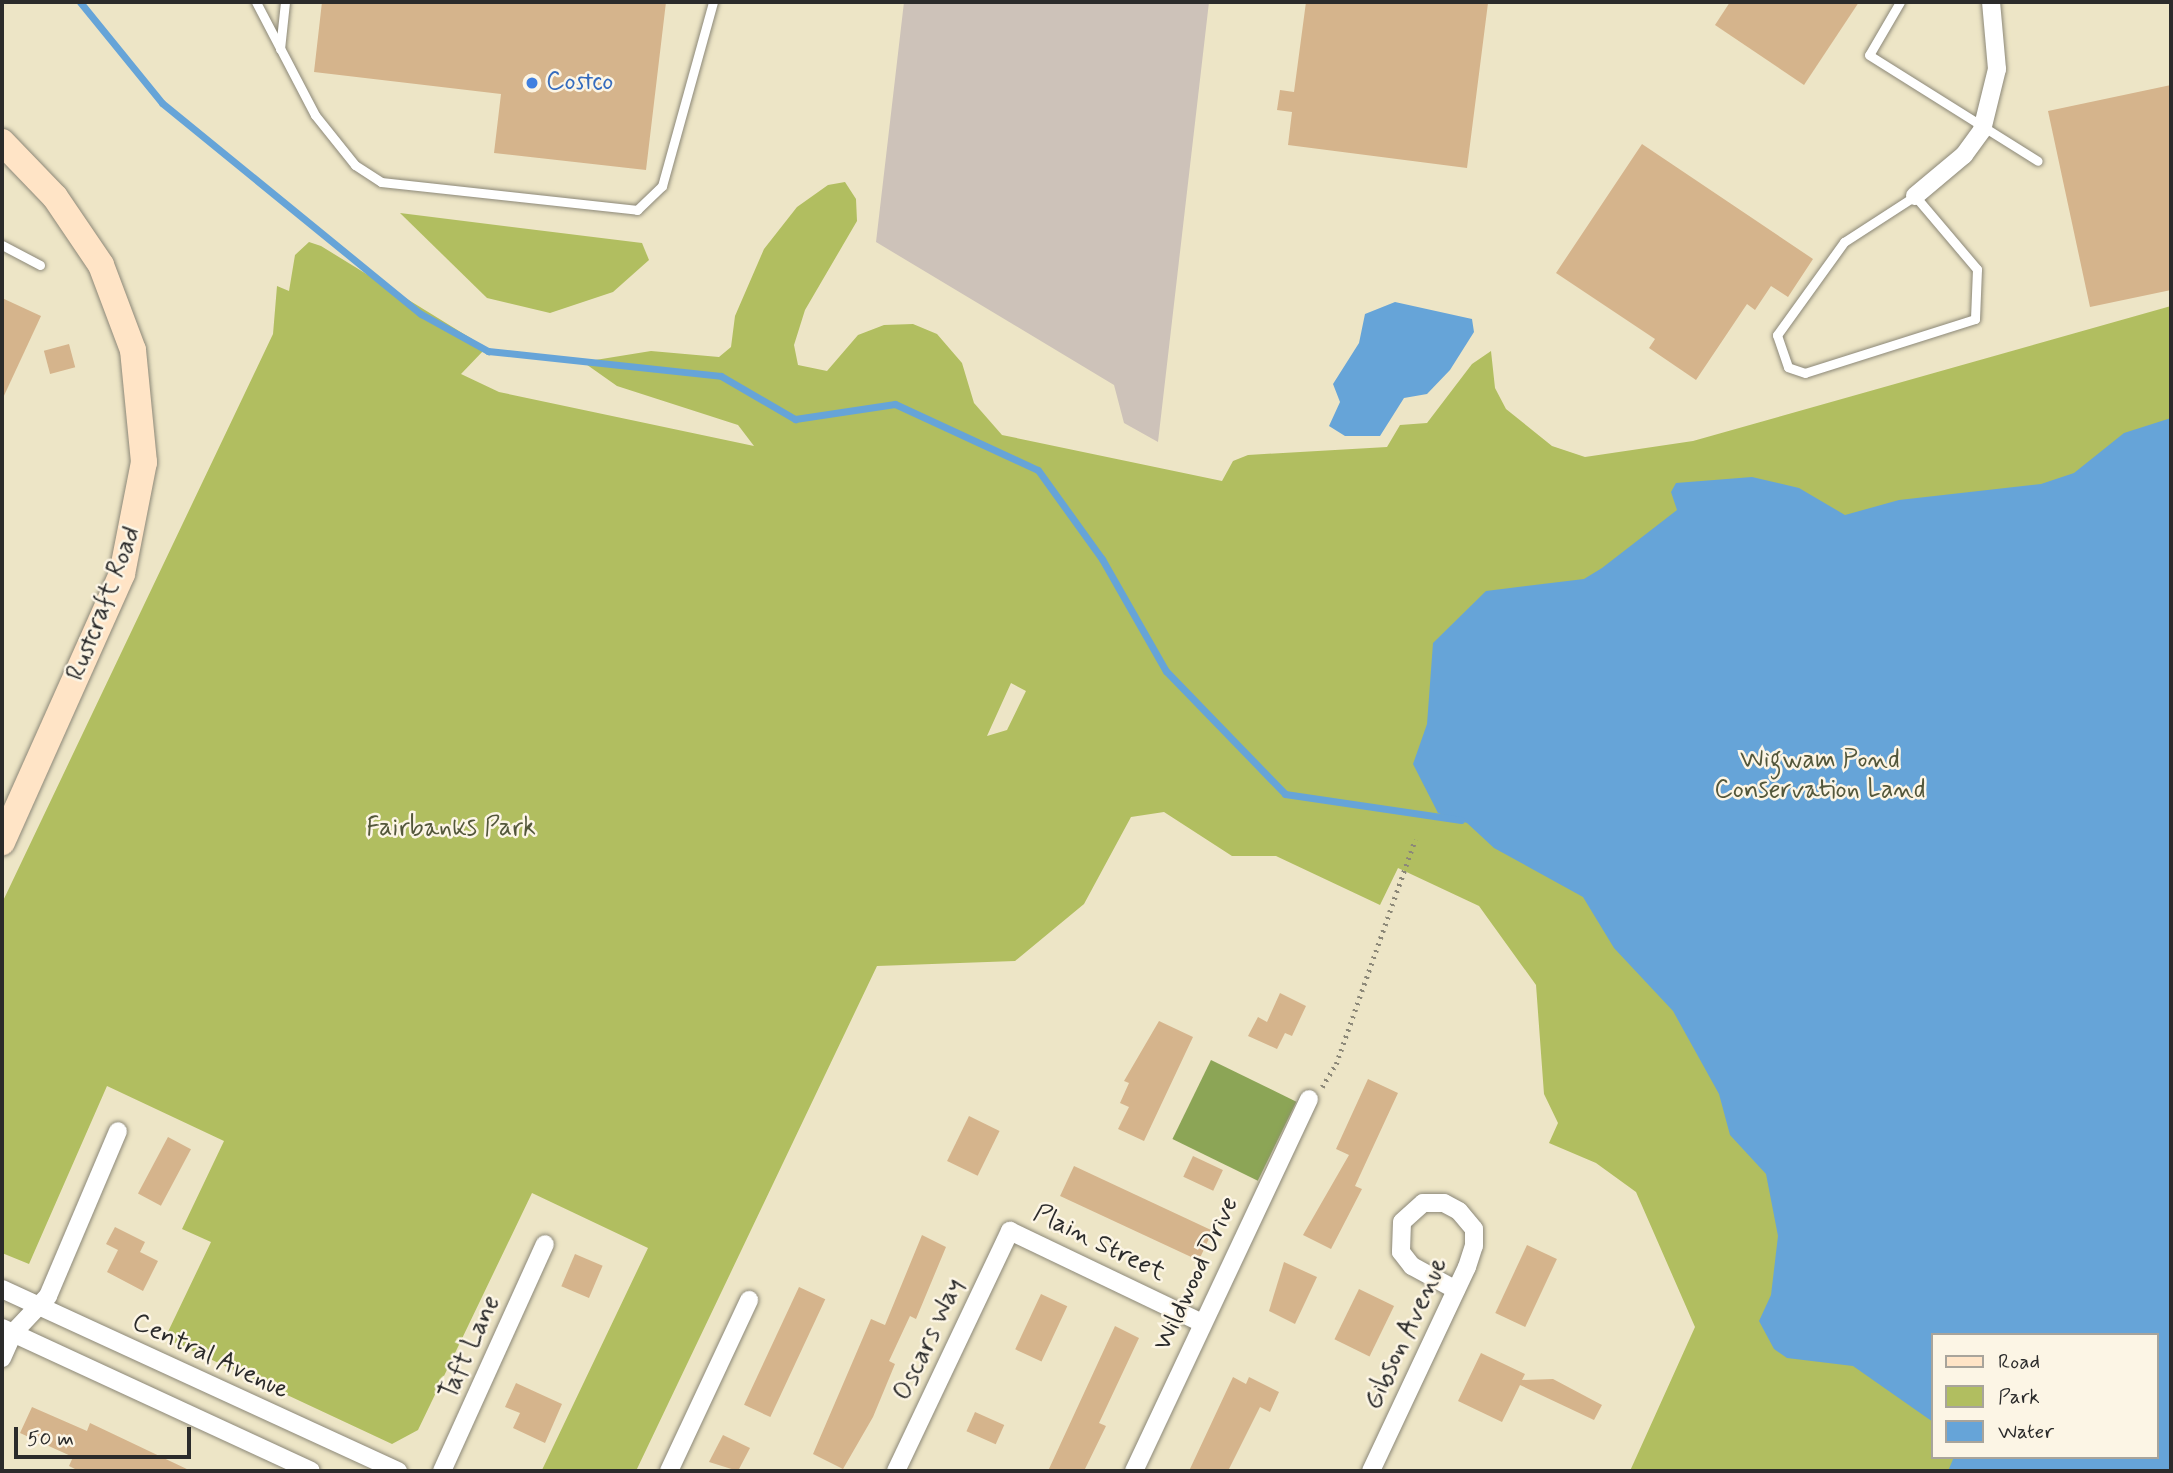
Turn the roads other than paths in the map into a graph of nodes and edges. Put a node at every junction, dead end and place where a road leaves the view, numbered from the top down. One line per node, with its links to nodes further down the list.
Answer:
1 (257, 2): 6 (lane)
2 (285, 2): 6 (lane)
3 (713, 2): 6 (lane)
4 (1900, 2): 7 (lane)
5 (1991, 2): 7 (street)
6 (280, 50)
7 (1982, 130): 9 (lane); 10 (street)
8 (2, 142): 13 (main road, Rustcraft Road)
9 (2038, 161)
10 (1915, 196): 10 (lane)
11 (2, 245): 12 (lane)
12 (40, 265)
13 (2, 842)
14 (1309, 1099): 22 (street, Wildwood Drive)
15 (118, 1132): 21 (street)
16 (1010, 1231): 22 (street, Plain Street); 29 (street, Oscars Way)
17 (545, 1244): 27 (street, Taft Lane)
18 (2, 1289): 21 (street, Central Avenue)
19 (1456, 1290): 19 (street, Gibson Avenue); 31 (street, Gibson Avenue)
20 (749, 1300): 28 (street)
21 (38, 1306): 23 (street); 26 (street, Central Avenue)
22 (1202, 1323): 30 (street, Wildwood Drive)
23 (8, 1330): 24 (street); 25 (street)
24 (2, 1358)
25 (311, 1471)
26 (398, 1471)
27 (442, 1471)
28 (668, 1471)
29 (896, 1471)
30 (1134, 1471)
31 (1371, 1471)

